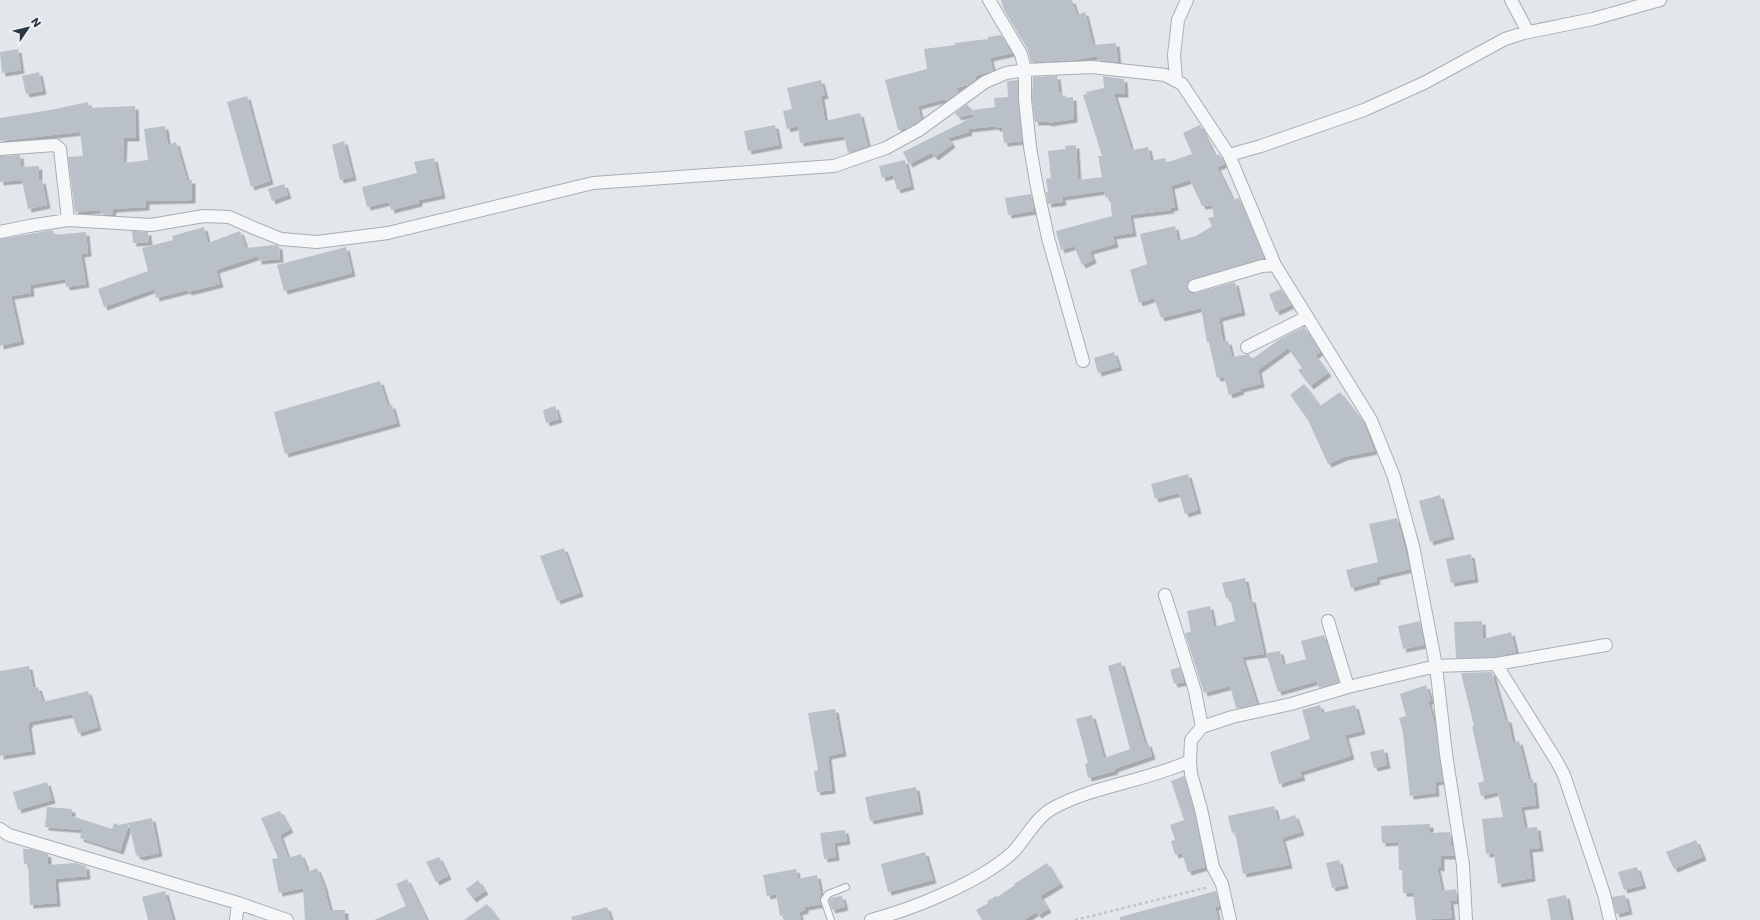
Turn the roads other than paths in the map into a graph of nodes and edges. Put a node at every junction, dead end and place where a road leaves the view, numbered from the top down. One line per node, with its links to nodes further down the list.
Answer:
1 (988, 0): 6 (street)
2 (1187, 0): 7 (street)
3 (1511, 0): 5 (street)
4 (1660, 0): 5 (street)
5 (1528, 32): 9 (street)
6 (1024, 70): 7 (street); 10 (street); 16 (street)
7 (1176, 80): 9 (street)
8 (0, 149): 10 (street)
9 (1229, 155): 12 (street)
10 (68, 220): 11 (street)
11 (0, 232)
12 (1275, 265): 13 (street); 14 (street)
13 (1194, 286)
14 (1307, 317): 15 (street); 21 (street)
15 (1247, 347)
16 (1083, 360)
17 (1165, 595): 23 (street)
18 (1328, 621): 22 (street)
19 (1606, 645): 20 (street)
20 (1496, 664): 21 (street); 34 (street)
21 (1436, 666): 22 (street); 33 (street)
22 (1348, 687): 23 (street)
23 (1202, 727): 24 (street)
24 (1190, 761): 31 (street); 32 (street)
25 (0, 829): 27 (street)
26 (846, 887): 30 (lane)
27 (238, 902): 28 (street); 29 (street)
28 (236, 920)
29 (287, 920)
30 (832, 920)
31 (871, 920)
32 (1230, 920)
33 (1466, 920)
34 (1610, 920)

